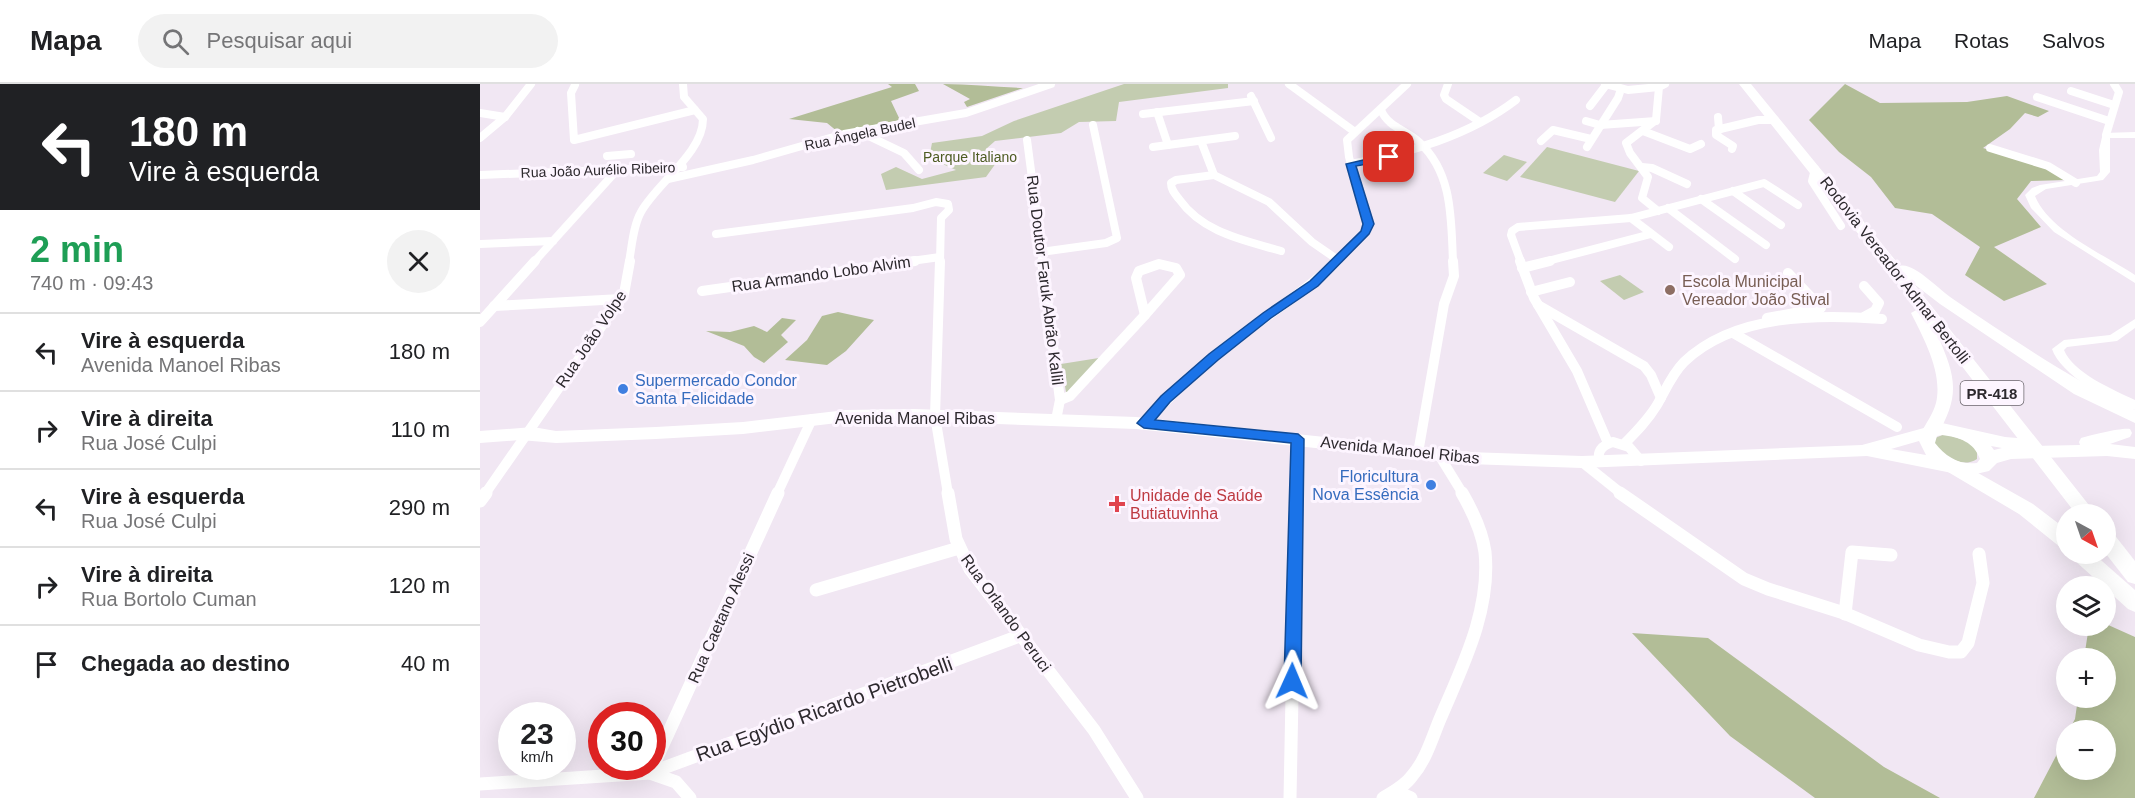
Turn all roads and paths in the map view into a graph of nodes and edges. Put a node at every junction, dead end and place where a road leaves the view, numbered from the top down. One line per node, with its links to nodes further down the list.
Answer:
1 (531, 84): 24 (street)
2 (683, 84): 19 (street, Rua João Volpe)
3 (1051, 84): 33 (street, Rua Ângela Budel)
4 (1289, 84): 35 (street)
5 (1407, 84): 20 (street)
6 (1448, 84): 29 (street)
7 (1605, 84): 13 (street); 18 (street)
8 (1744, 84): 26 (highway, Rodovia Vereador Admar Bertolli / PR-418)
9 (2105, 84): 12 (street)
10 (575, 85): 19 (street)
11 (1662, 85): 13 (street); 27 (street)
12 (2114, 86): 17 (street)
13 (1621, 89): 32 (street)
14 (2071, 91): 17 (street)
15 (2037, 97): 28 (street)
16 (1516, 100): 29 (street)
17 (2114, 105): 28 (street)
18 (1590, 106)
19 (695, 110): 55 (street, Rua João Volpe)
20 (1382, 110): 35 (street); 48 (street)
21 (480, 112): 24 (street)
22 (1157, 112): 23 (street); 41 (street); 47 (street)
23 (1143, 114)
24 (506, 117): 40 (street)
25 (1718, 117): 36 (street)
26 (1775, 120): 36 (street); 58 (highway, Rodovia Vereador Admar Bertolli / PR-418)
27 (1656, 121): 32 (street); 34 (street)
28 (2109, 121): 37 (street)
29 (1480, 122): 48 (street)
30 (1586, 122): 32 (street)
31 (1093, 125): 83 (street)
32 (1600, 125): 42 (street)
33 (858, 131): 56 (street, Rua Ângela Budel); 61 (street)
34 (1643, 131): 46 (street); 57 (street)
35 (1355, 132): 54 (street)
36 (1718, 133): 52 (street)
37 (2106, 135): 38 (street); 65 (street)
38 (2135, 135)
39 (1235, 136): 44 (street)
40 (480, 138)
41 (1271, 138)
42 (1591, 139): 45 (street); 50 (street)
43 (1027, 140): 83 (street, Rua Doutor Faruk Abrão Kallil)
44 (1201, 141): 47 (street); 62 (street)
45 (1541, 141)
46 (1701, 144)
47 (1168, 145): 49 (street)
48 (1423, 146): 54 (street); 128 (street)
49 (1153, 147)
50 (1587, 147)
51 (1990, 148): 65 (street)
52 (1732, 149)
53 (631, 154): 59 (street)
54 (1351, 164): 85 (street)
55 (678, 167): 56 (street, Rua João Aurélio Ribeiro); 60 (street, Rua João Aurélio Ribeiro); 64 (street, Rua João Volpe)
56 (716, 167): 64 (street, Rua Ângela Budel)
57 (1642, 167): 66 (street); 71 (street)
58 (1815, 169): 74 (street); 75 (highway, Rodovia Vereador Admar Bertolli / PR-418)
59 (601, 170): 60 (street, Rua João Aurélio Ribeiro); 63 (street, Rua João Aurélio Ribeiro)
60 (618, 170): 78 (street)
61 (919, 170)
62 (1214, 175): 82 (street); 85 (street)
63 (480, 176)
64 (668, 179): 95 (street, Rua João Volpe)
65 (2076, 183): 90 (street)
66 (1687, 184)
67 (1733, 191): 68 (street); 69 (street); 73 (street)
68 (1701, 200): 70 (street); 80 (street)
69 (1798, 205)
70 (1668, 208): 71 (street); 86 (street)
71 (1658, 211): 72 (street)
72 (1630, 218): 77 (street); 87 (street)
73 (1781, 225)
74 (1841, 226)
75 (1864, 232): 88 (highway, Rodovia Vereador Admar Bertolli / PR-418); 109 (highway)
76 (716, 234): 84 (street, Rua Orlando Peruci)
77 (1651, 234): 81 (street); 87 (street)
78 (553, 241): 79 (street); 97 (street)
79 (480, 244)
80 (1766, 245)
81 (1669, 247)
82 (1281, 251)
83 (1041, 252): 106 (street, Rua Doutor Faruk Abrão Kallil)
84 (940, 257): 93 (street, Rua Armando Lobo Alvim); 108 (street, Rua Orlando Peruci)
85 (1340, 259): 113 (street)
86 (1736, 259)
87 (1522, 268): 94 (street)
88 (1897, 272): 117 (highway); 136 (highway, Rodovia Vereador Admar Bertolli / PR-418)
89 (1788, 273): 103 (street)
90 (2135, 280)
91 (1570, 282): 94 (street)
92 (1864, 286): 99 (street)
93 (702, 291)
94 (1532, 292): 96 (street)
95 (621, 299): 97 (street); 118 (street, Rua João Volpe)
96 (1537, 304): 105 (street); 122 (street)
97 (494, 306): 101 (street)
98 (1145, 316): 98 (street); 106 (street)
99 (1864, 317): 100 (street); 103 (street)
100 (1882, 320)
101 (480, 322)
102 (2135, 323): 107 (street)
103 (1756, 327): 104 (street)
104 (1733, 333): 105 (street); 114 (street)
105 (1661, 398): 123 (street)
106 (1060, 400): 112 (street, Rua Doutor Faruk Abrão Kallil)
107 (2135, 406)
108 (935, 416): 111 (main road, Avenida Manoel Ribas); 112 (main road, Avenida Manoel Ribas); 138 (street, Rua Orlando Peruci)
109 (2135, 417)
110 (714, 420): 111 (main road, Avenida Manoel Ribas); 116 (main road); 118 (main road, Avenida Manoel Ribas)
111 (803, 420): 116 (main road, Avenida Manoel Ribas); 148 (street, Rua Caetano Alessi)
112 (1056, 420): 113 (main road, Avenida Manoel Ribas)
113 (1144, 423): 121 (main road, Avenida Manoel Ribas)
114 (1897, 427)
115 (2130, 428): 124 (main road); 125 (main road)
116 (656, 433): 118 (main road, Avenida Manoel Ribas)
117 (1930, 433): 119 (main road, Avenida Manoel Ribas); 127 (main road, Avenida Manoel Ribas); 134 (main road)
118 (524, 435): 120 (main road, Avenida Manoel Ribas); 135 (street, Rua João Volpe)
119 (1967, 435): 126 (main road); 131 (main road)
120 (480, 437)
121 (1298, 439): 128 (main road, Avenida Manoel Ribas); 156 (street)
122 (1608, 443): 123 (street); 132 (street)
123 (1624, 444): 133 (street)
124 (2092, 446): 126 (main road); 129 (main road)
125 (2135, 447)
126 (2015, 448): 131 (main road)
127 (1862, 451): 133 (main road, Avenida Manoel Ribas); 134 (main road, Avenida Manoel Ribas)
128 (1418, 453): 130 (main road, Avenida Manoel Ribas)
129 (2135, 453)
130 (1439, 455): 132 (main road, Avenida Manoel Ribas); 153 (street)
131 (1989, 460): 134 (main road, Avenida Manoel Ribas)
132 (1590, 461): 133 (main road, Avenida Manoel Ribas); 146 (street)
133 (1641, 461)
134 (1955, 467): 137 (highway)
135 (480, 501)
136 (2078, 504)
137 (2056, 532)
138 (959, 548): 144 (street); 147 (street, Rua Orlando Peruci)
139 (2116, 552): 143 (highway)
140 (1979, 554): 146 (street)
141 (1891, 555): 146 (street)
142 (2092, 564): 145 (highway)
143 (2135, 576)
144 (816, 590)
145 (2135, 603)
146 (1845, 614)
147 (1022, 635): 149 (street, Rua Egýdio Ricardo Pietrobelli); 155 (street, Rua Orlando Peruci)
148 (666, 736)
149 (666, 767)
150 (588, 777): 152 (street, Rua Egýdio Ricardo Pietrobelli)
151 (666, 779): 154 (street)
152 (480, 784)
153 (1389, 794): 157 (street)
154 (690, 798)
155 (1137, 798)
156 (1290, 798)
157 (1411, 798)

